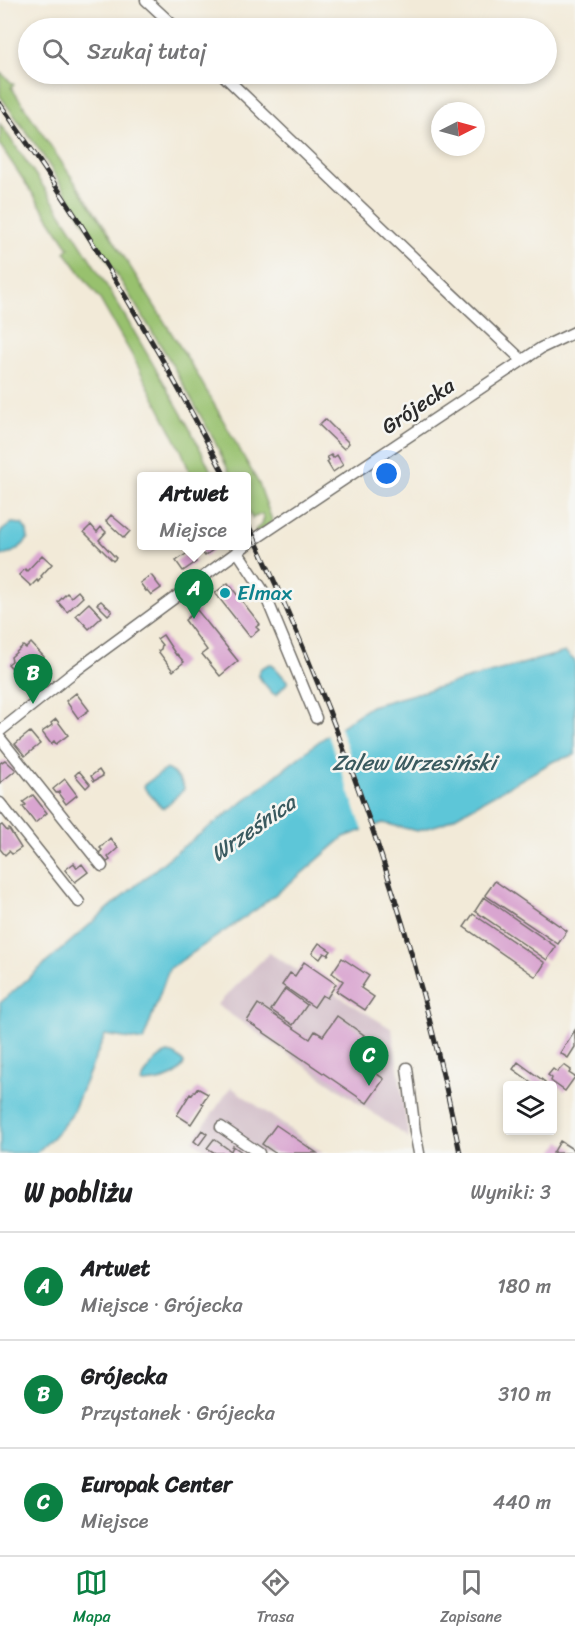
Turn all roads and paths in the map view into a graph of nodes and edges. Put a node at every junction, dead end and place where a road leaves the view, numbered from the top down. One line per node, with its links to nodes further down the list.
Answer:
1 (146, 0): 2 (street)
2 (165, 18)
3 (232, 84): 5 (street)
4 (575, 332): 5 (street, Grójecka)
5 (522, 360): 6 (street, Grójecka)
6 (251, 542)
7 (239, 550): 10 (street, Grójecka)
8 (244, 550): 9 (street)
9 (316, 718)
10 (0, 731)
11 (0, 738): 13 (street)
12 (0, 803): 14 (street)
13 (102, 866)
14 (79, 902)
15 (407, 1068): 18 (street)
16 (220, 1127): 17 (street)
17 (259, 1153)
18 (419, 1153)

